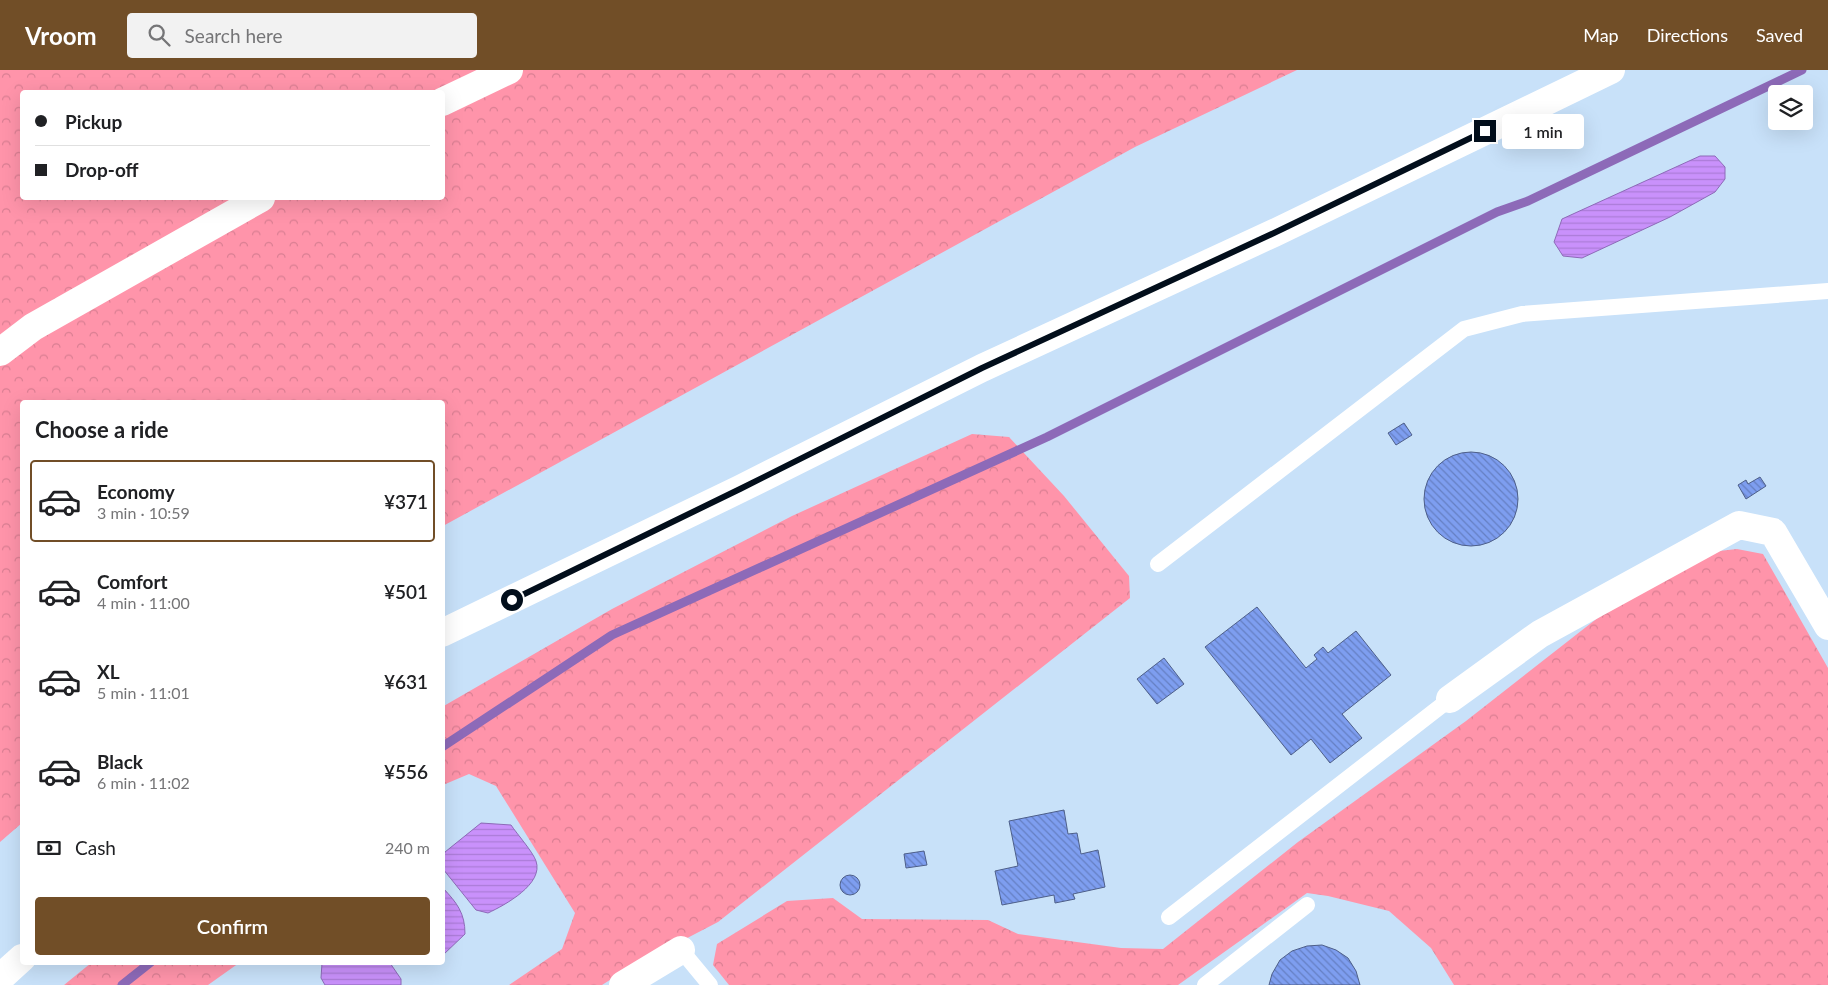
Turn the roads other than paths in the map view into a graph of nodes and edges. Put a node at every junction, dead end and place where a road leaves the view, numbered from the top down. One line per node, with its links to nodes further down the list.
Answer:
1 (509, 70): 3 (street)
2 (1611, 70): 9 (street)
3 (445, 101)
4 (257, 200): 6 (street)
5 (1828, 291): 7 (lane)
6 (0, 352)
7 (1158, 564)
8 (1828, 626): 10 (street)
9 (445, 633)
10 (1450, 699): 12 (lane)
11 (1307, 905): 18 (lane)
12 (1169, 917)
13 (681, 950): 16 (street); 17 (lane)
14 (20, 960): 15 (street)
15 (0, 978)
16 (623, 985)
17 (710, 985)
18 (1204, 985)

